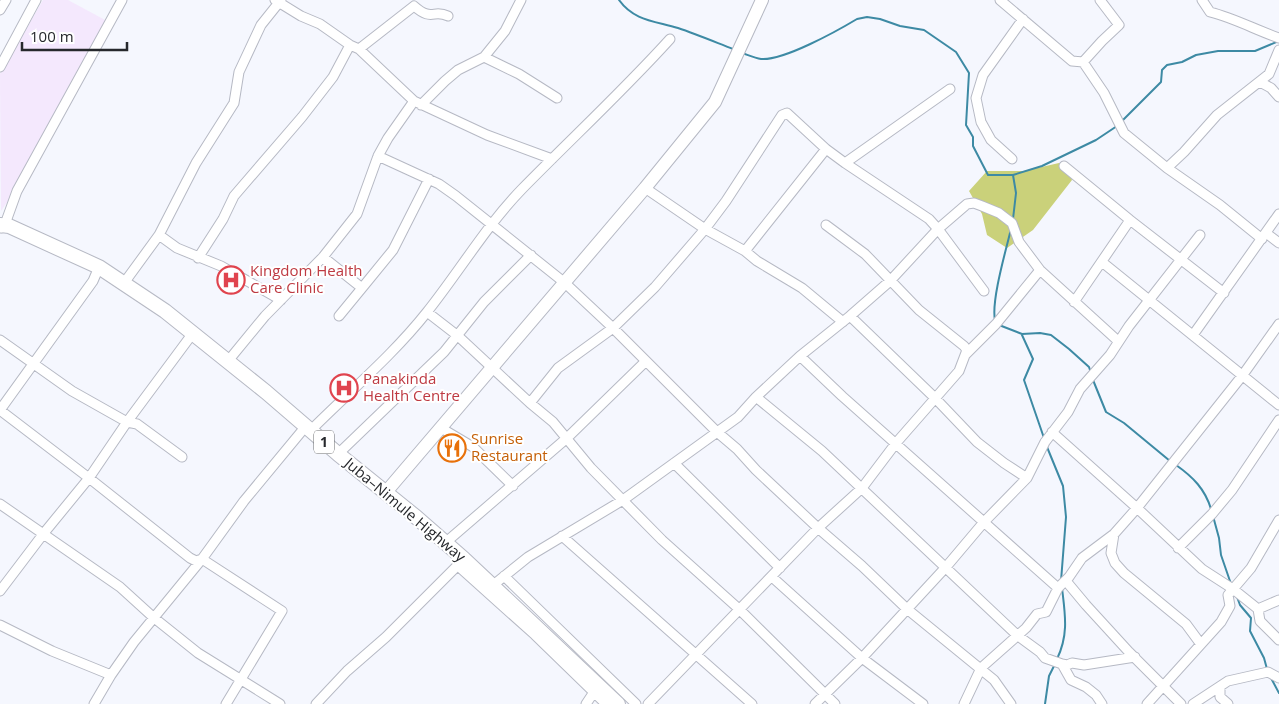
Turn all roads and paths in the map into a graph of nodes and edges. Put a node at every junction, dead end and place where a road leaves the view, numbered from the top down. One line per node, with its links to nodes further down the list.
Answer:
1 (6, 0): 10 (street)
2 (36, 0): 20 (street)
3 (122, 0): 39 (street)
4 (521, 0): 18 (street)
5 (1000, 0): 12 (street)
6 (1100, 0): 19 (street)
7 (1202, 0): 13 (street)
8 (279, 1): 15 (street); 43 (street)
9 (759, 2): 34 (street)
10 (0, 10)
11 (448, 16): 16 (street)
12 (1023, 19): 19 (street); 29 (street)
13 (1279, 38)
14 (670, 39): 28 (street)
15 (350, 45): 16 (street); 49 (street)
16 (359, 49): 25 (street)
17 (1279, 50): 21 (street)
18 (484, 57): 24 (street); 25 (street)
19 (1083, 62): 32 (street)
20 (0, 68)
21 (1260, 82): 23 (street); 32 (street)
22 (950, 89): 30 (street)
23 (1279, 97)
24 (557, 98)
25 (418, 103): 27 (street); 28 (street)
26 (826, 149): 30 (street); 40 (street); 46 (street)
27 (378, 156): 33 (street); 48 (street)
28 (552, 159): 37 (street)
29 (1012, 160)
30 (845, 163): 41 (street)
31 (1064, 166): 36 (street)
32 (1167, 168): 44 (street)
33 (429, 179): 37 (street); 58 (street)
34 (645, 188): 40 (street); 57 (street)
35 (1279, 214): 44 (street)
36 (1130, 220): 50 (street); 52 (street)
37 (492, 225): 47 (street); 64 (street)
38 (826, 225): 55 (street)
39 (2, 226): 53 (main road, Juba–Nimule Highway / 1)
40 (705, 229): 46 (street); 68 (street)
41 (938, 229): 54 (street); 55 (street); 59 (street)
42 (1200, 235): 50 (street)
43 (159, 236): 49 (street); 56 (street)
44 (1264, 236): 45 (street); 51 (street); 60 (street)
45 (1279, 243)
46 (745, 250): 66 (street)
47 (531, 255): 57 (street); 71 (street)
48 (323, 257): 58 (street); 61 (street)
49 (198, 258): 61 (street)
50 (1181, 260): 60 (street); 62 (street)
51 (1247, 260)
52 (1102, 262): 62 (street); 63 (street)
53 (99, 267): 56 (main road, Juba–Nimule Highway / 1); 78 (street)
54 (1040, 270): 63 (street); 74 (street)
55 (890, 281): 66 (street); 74 (street)
56 (124, 283): 69 (main road, Juba–Nimule Highway / 1)
57 (564, 283): 68 (street); 79 (street)
58 (362, 288): 65 (street)
59 (984, 291)
60 (1224, 293): 70 (street)
61 (281, 300): 77 (street)
62 (1149, 300): 70 (street); 73 (street)
63 (1074, 302): 73 (street)
64 (427, 312): 71 (street); 88 (street)
65 (339, 316)
66 (846, 319): 75 (street); 82 (street)
67 (1279, 324): 80 (street)
68 (613, 328): 76 (street); 83 (street)
69 (193, 333): 77 (main road, Juba–Nimule Highway / 1); 87 (street)
70 (1193, 335): 80 (street)
71 (458, 336): 79 (street); 94 (street)
72 (0, 340): 78 (street)
73 (1118, 341): 91 (street)
74 (966, 354): 82 (street)
75 (800, 356): 81 (street); 93 (street)
76 (646, 361): 90 (street); 92 (street)
77 (228, 362): 88 (main road, Juba–Nimule Highway / 1)
78 (32, 364): 85 (street); 87 (street)
79 (491, 368): 83 (street); 89 (street)
80 (1242, 376): 84 (street); 104 (street)
81 (756, 397): 90 (street); 100 (street)
82 (935, 398): 93 (street); 98 (street)
83 (530, 403): 92 (street)
84 (1279, 405)
85 (0, 410): 97 (street)
86 (1279, 420): 112 (street)
87 (127, 422): 95 (street); 97 (street)
88 (308, 428): 94 (main road, Juba–Nimule Highway / 1); 113 (street)
89 (441, 428): 99 (street); 101 (street)
90 (717, 432): 96 (street); 107 (street)
91 (1052, 432): 98 (street); 104 (street)
92 (567, 438): 99 (street); 102 (street)
93 (896, 443): 100 (street); 106 (street)
94 (338, 454): 101 (main road, Juba–Nimule Highway / 1)
95 (182, 457)
96 (674, 462): 102 (street); 116 (street)
97 (89, 478): 108 (street); 113 (street)
98 (1027, 478): 106 (street)
99 (513, 486): 111 (street)
100 (862, 488): 107 (street); 115 (street)
101 (386, 492): 111 (main road, Juba–Nimule Highway / 1)
102 (623, 500): 110 (street); 125 (street)
103 (0, 504): 108 (street)
104 (1137, 508): 109 (street); 112 (street)
105 (1279, 520): 122 (street)
106 (984, 522): 115 (street); 121 (street)
107 (818, 528): 116 (street); 126 (street)
108 (44, 533): 123 (street); 128 (street)
109 (1114, 534): 119 (street); 132 (street)
110 (562, 536): 117 (street); 133 (street)
111 (446, 543): 114 (main road, Juba–Nimule Highway / 1)
112 (1178, 548): 122 (street)
113 (202, 559): 128 (street); 140 (street)
114 (461, 563): 120 (main road, Juba–Nimule Highway / 1); 143 (street); 148 (street)
115 (946, 567): 126 (street); 130 (street)
116 (780, 568): 118 (street)
117 (504, 576): 120 (street); 152 (street)
118 (772, 577): 125 (street); 135 (street)
119 (1066, 581): 121 (street); 134 (street)
120 (492, 586): 143 (main road, Juba–Nimule Highway / 1)
121 (1058, 588): 130 (street)
122 (1233, 589): 127 (street); 132 (street)
123 (0, 591)
124 (1279, 600): 127 (street)
125 (739, 609): 133 (street); 144 (street)
126 (907, 609): 135 (street); 137 (street)
127 (1258, 609): 131 (street)
128 (153, 617): 138 (street); 140 (street)
129 (0, 625): 138 (street)
130 (1018, 636): 136 (street); 137 (street)
131 (1279, 640)
132 (1200, 643): 141 (street)
133 (696, 653): 153 (street); 154 (street)
134 (1135, 657): 136 (street); 141 (street)
135 (862, 658): 144 (street); 157 (street)
136 (1062, 664): 160 (street)
137 (981, 668): 158 (street); 159 (street)
138 (111, 675): 145 (street)
139 (1279, 678): 142 (street)
140 (240, 679): 146 (street); 147 (street)
141 (1163, 687): 161 (street); 162 (street)
142 (1220, 687): 163 (street); 164 (street)
143 (596, 689): 149 (street); 150 (street); 151 (main road, Juba–Nimule Highway / 1)
144 (824, 694): 155 (street); 156 (street)
145 (94, 704)
146 (226, 704)
147 (280, 704)
148 (316, 704)
149 (586, 704)
150 (606, 704)
151 (618, 704)
152 (636, 704)
153 (648, 704)
154 (752, 704)
155 (815, 704)
156 (835, 704)
157 (923, 704)
158 (964, 704)
159 (1012, 704)
160 (1102, 704)
161 (1147, 704)
162 (1181, 704)
163 (1193, 704)
164 (1228, 704)

